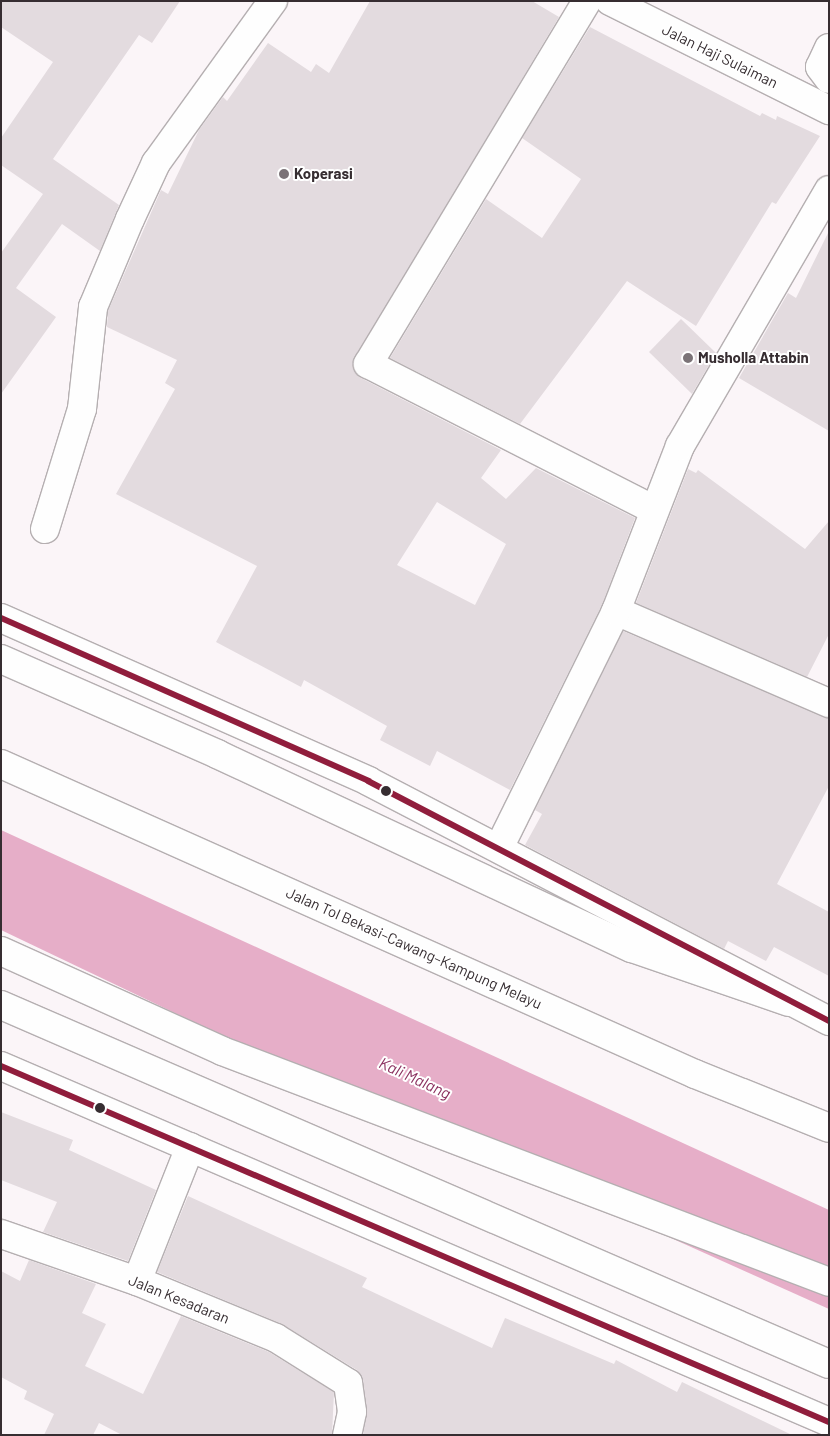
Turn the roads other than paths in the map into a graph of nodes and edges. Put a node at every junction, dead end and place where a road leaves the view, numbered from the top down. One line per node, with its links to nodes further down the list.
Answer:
1 (273, 1): 9 (main road)
2 (587, 1): 8 (main road)
3 (610, 1): 6 (main road, Jalan Haji Sulaiman)
4 (829, 48): 5 (main road)
5 (829, 79)
6 (829, 110)
7 (829, 190): 8 (main road)
8 (652, 509): 10 (main road)
9 (45, 529)
10 (616, 611): 13 (main road); 15 (main road)
11 (1, 618): 15 (main road)
12 (1, 659): 17 (main road)
13 (829, 703)
14 (1, 764): 21 (main road, Jalan Tol Bekasi–Cawang–Kampung Melayu)
15 (499, 848): 17 (main road)
16 (1, 951): 25 (main road)
17 (789, 1002): 19 (main road)
18 (1, 1005): 26 (main road)
19 (829, 1021)
20 (1, 1066): 22 (main road)
21 (829, 1128)
22 (190, 1147): 24 (main road); 27 (main road)
23 (1, 1234): 24 (main road, Jalan Kesadaran)
24 (137, 1281): 28 (main road, Jalan Kesadaran)
25 (829, 1282)
26 (829, 1364)
27 (829, 1422)
28 (347, 1435)

